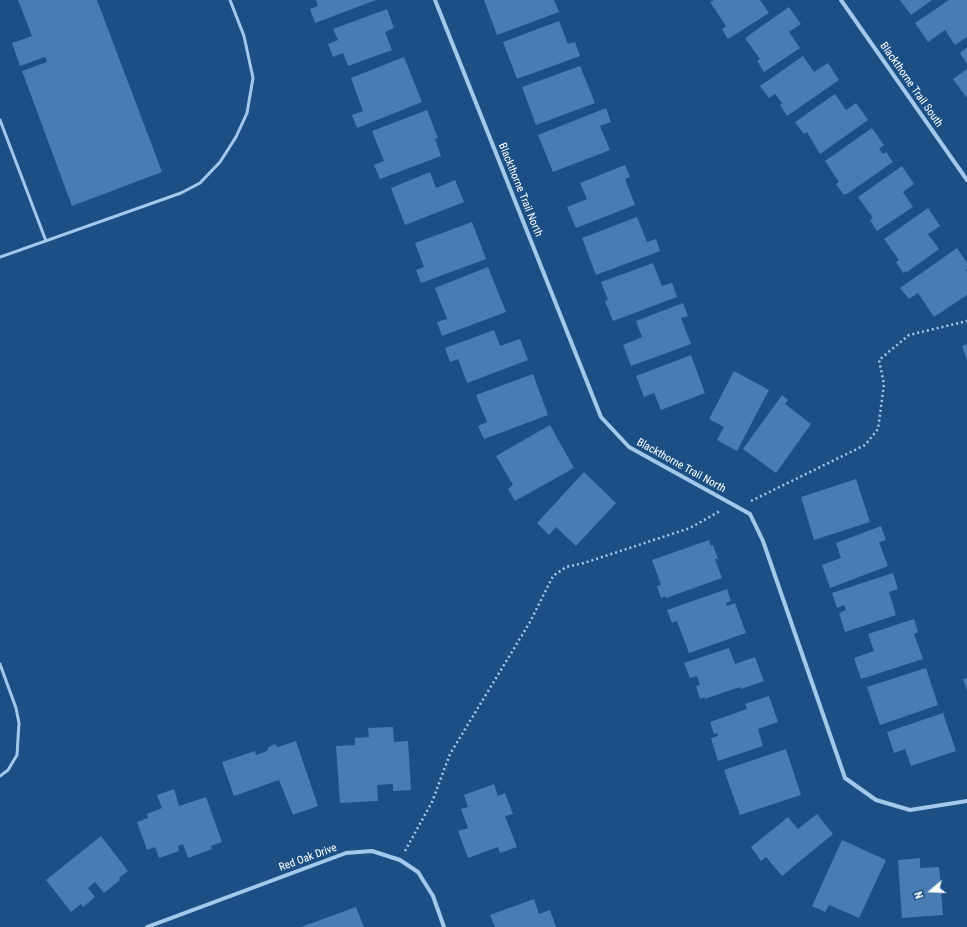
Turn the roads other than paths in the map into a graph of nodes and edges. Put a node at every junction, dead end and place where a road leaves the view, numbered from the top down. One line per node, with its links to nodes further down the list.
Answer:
1 (230, 0): 6 (lane)
2 (434, 0): 10 (street, Blackthorne Trail North)
3 (841, 0): 5 (street, Blackthorne Trail South)
4 (0, 120): 6 (lane)
5 (967, 180)
6 (46, 241): 7 (lane)
7 (0, 257)
8 (0, 664): 9 (lane)
9 (0, 776)
10 (967, 801)
11 (147, 927): 12 (street, Red Oak Drive)
12 (444, 927)

